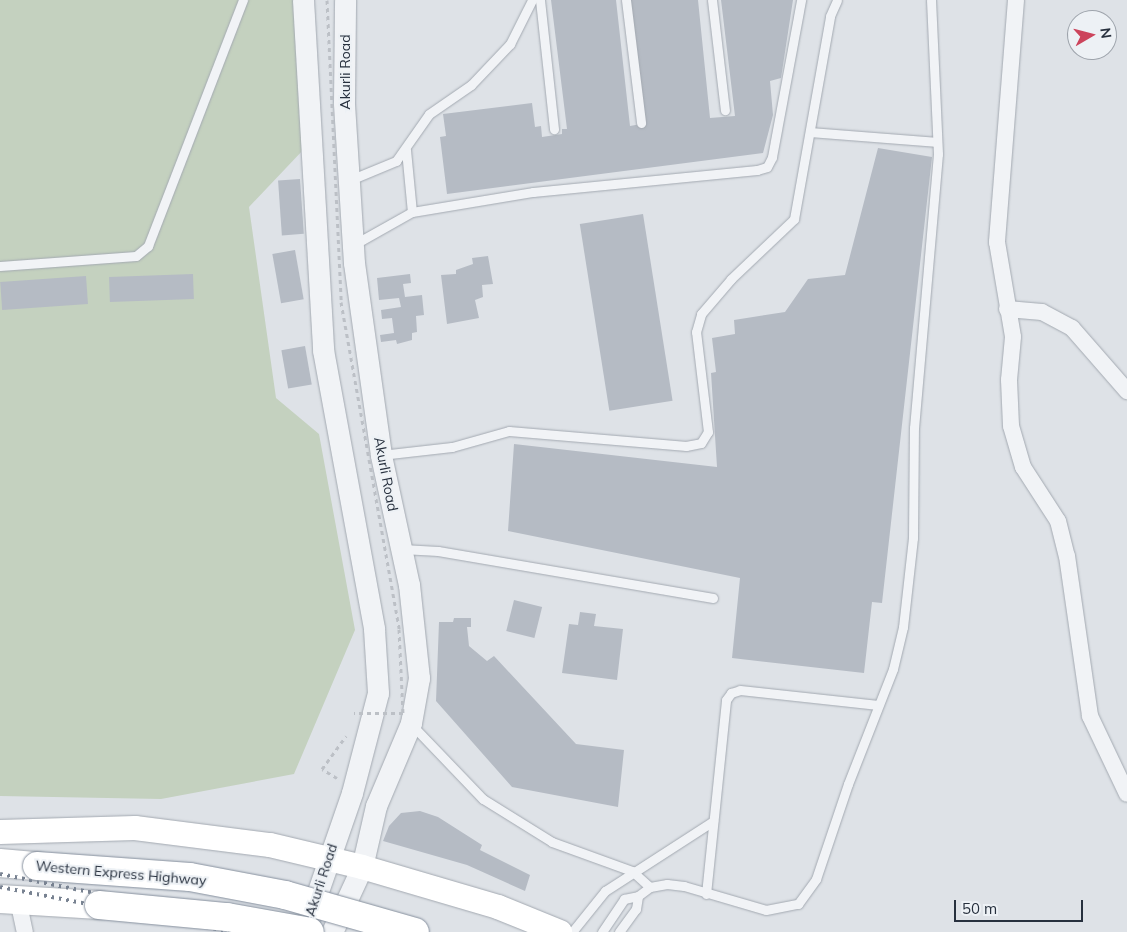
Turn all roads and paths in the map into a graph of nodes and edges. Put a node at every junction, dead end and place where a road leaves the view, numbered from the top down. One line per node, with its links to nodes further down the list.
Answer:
1 (243, 0): 22 (lane)
2 (303, 0): 36 (street, Akurli Road)
3 (327, 0): 29 (path, bridge)
4 (345, 0): 19 (street, Akurli Road)
5 (532, 0): 18 (lane)
6 (540, 0): 15 (lane)
7 (626, 0): 14 (lane)
8 (712, 0): 13 (lane)
9 (802, 0): 20 (lane)
10 (837, 0): 16 (lane)
11 (931, 0): 17 (lane)
12 (1016, 0): 23 (street)
13 (725, 110)
14 (641, 123)
15 (554, 129)
16 (811, 132): 17 (lane); 25 (lane)
17 (937, 142): 28 (lane)
18 (406, 150): 19 (lane); 20 (lane)
19 (349, 181): 21 (street, Akurli Road)
20 (412, 212): 21 (lane)
21 (352, 246): 25 (street, Akurli Road)
22 (0, 266)
23 (1008, 309): 24 (street); 33 (street)
24 (1127, 391)
25 (381, 455): 26 (street, Akurli Road)
26 (402, 549): 27 (lane); 30 (street, Akurli Road)
27 (713, 598)
28 (878, 705): 34 (lane); 41 (lane)
29 (351, 721)
30 (411, 723): 38 (street, Akurli Road); 39 (lane)
31 (348, 729): 32 (path)
32 (322, 769)
33 (1127, 794)
34 (713, 821): 39 (lane); 41 (lane)
35 (0, 832): 36 (main road)
36 (327, 858): 38 (main road); 45 (street, Akurli Road)
37 (0, 863): 48 (highway, Western Express Highway, bridge)
38 (362, 867): 47 (street, Akurli Road); 49 (main road)
39 (632, 871): 40 (lane); 50 (lane)
40 (650, 887): 41 (lane); 42 (lane)
41 (706, 894)
42 (638, 896): 51 (lane); 52 (lane)
43 (9, 900): 44 (street); 46 (highway, bridge)
44 (25, 932)
45 (304, 932)
46 (310, 932)
47 (332, 932)
48 (415, 932)
49 (560, 932)
50 (572, 932)
51 (602, 932)
52 (619, 932)

